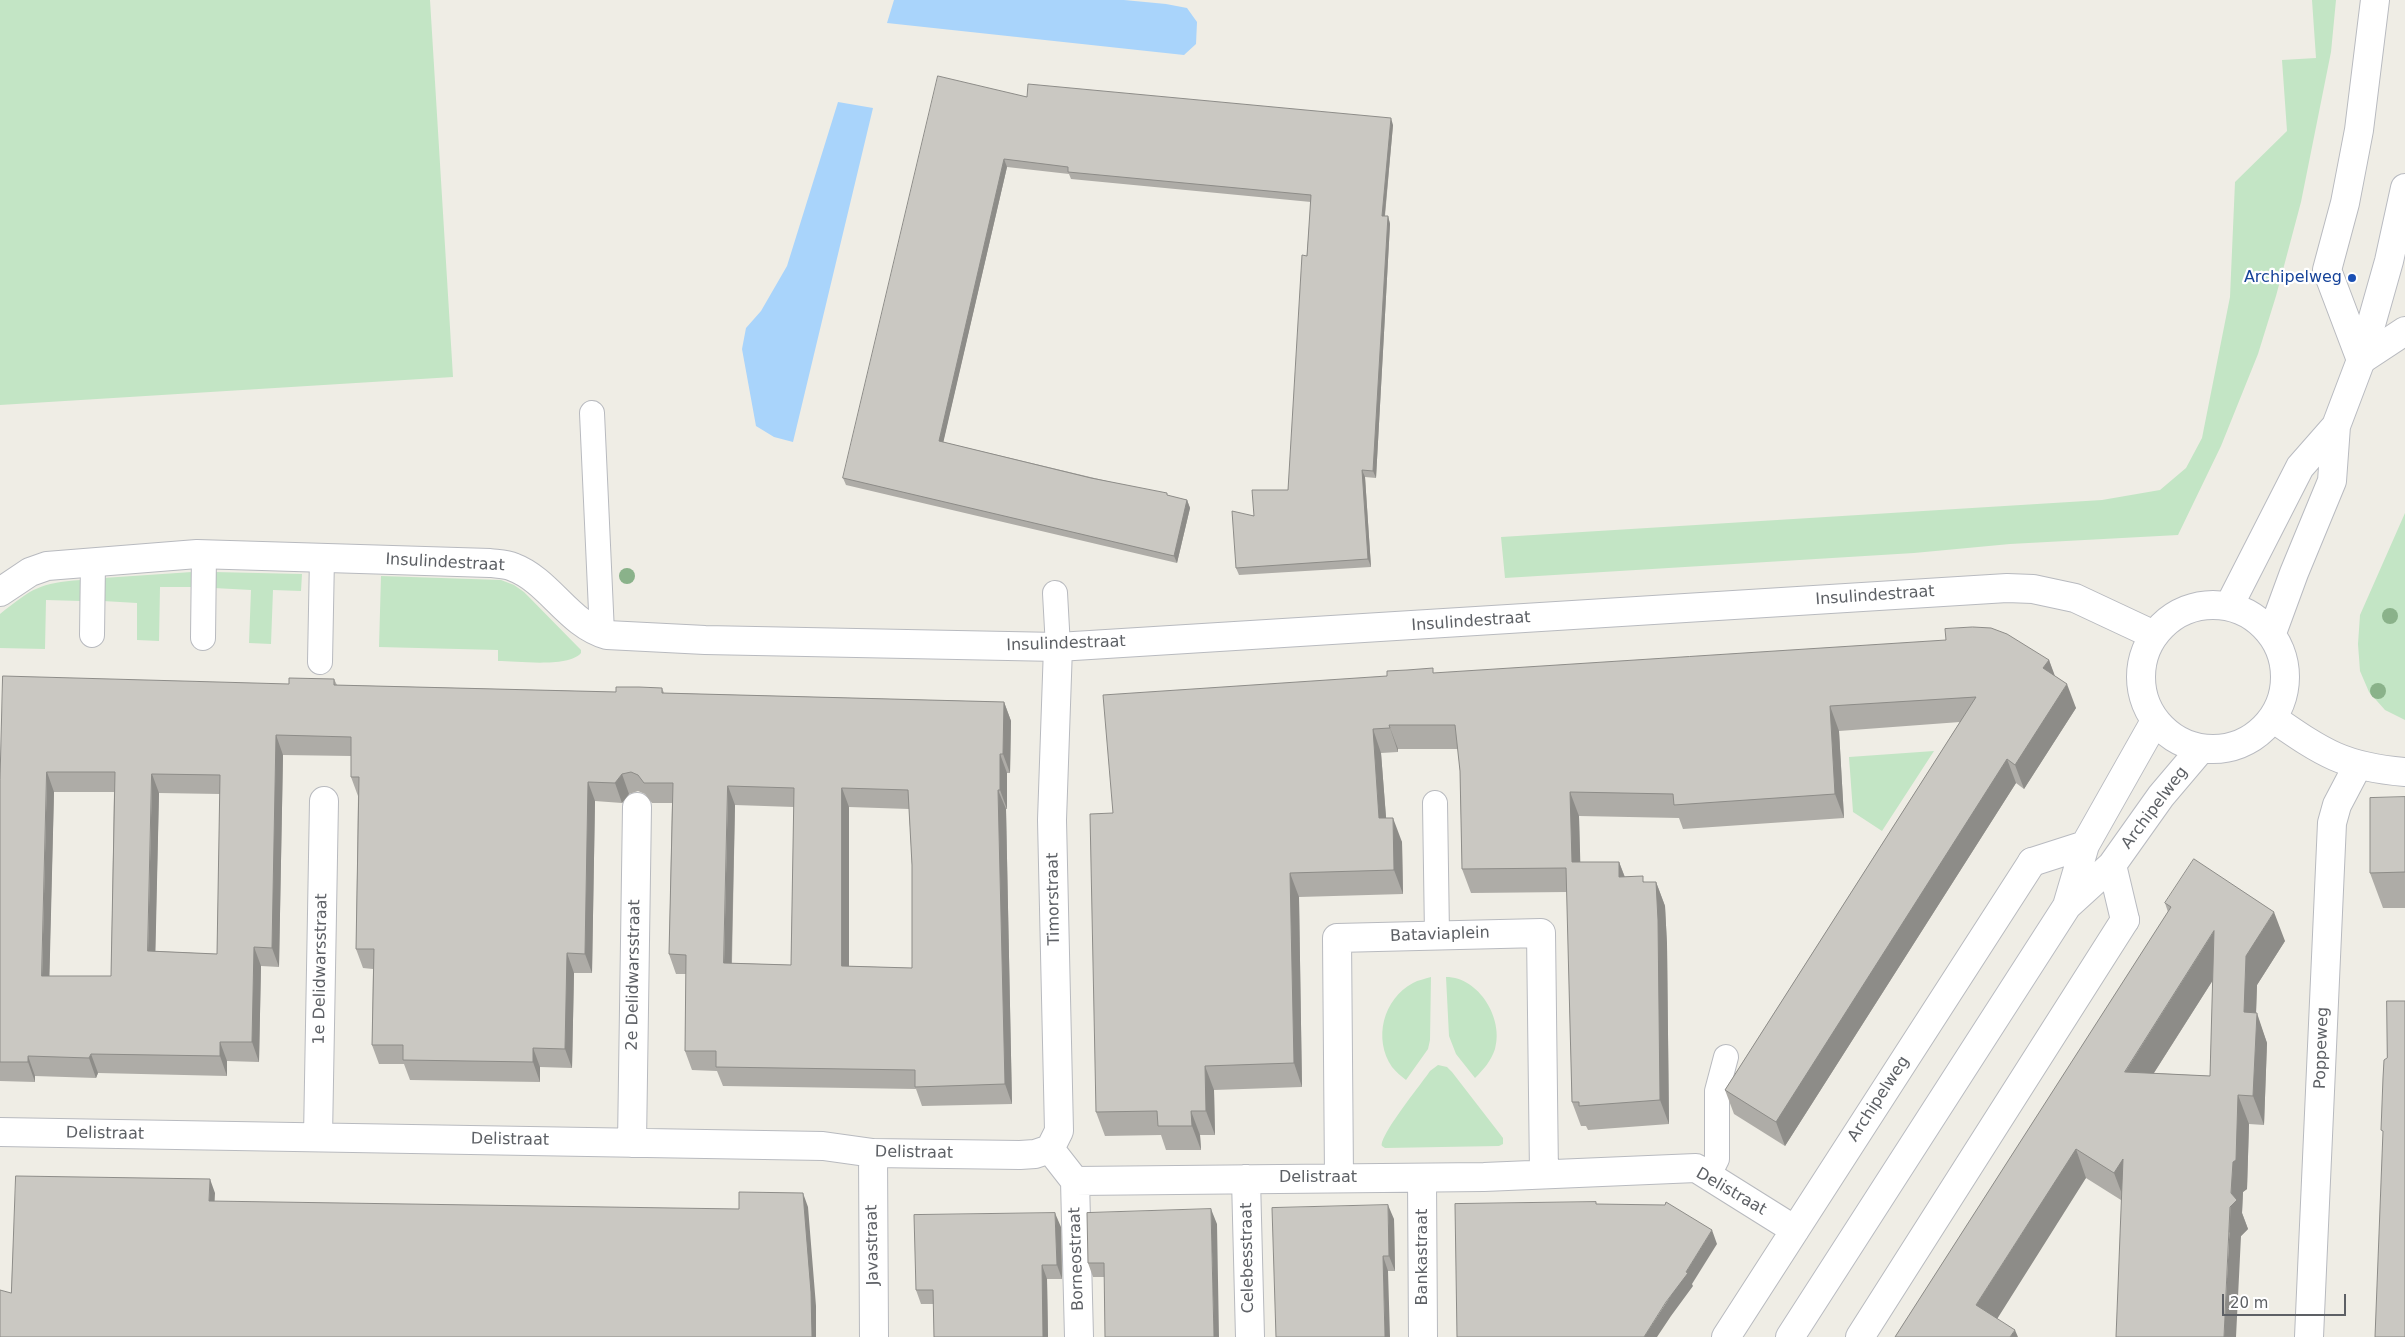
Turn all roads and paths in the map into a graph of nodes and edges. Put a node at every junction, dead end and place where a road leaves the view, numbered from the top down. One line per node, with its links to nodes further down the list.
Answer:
1 (2375, 0): 4 (street)
2 (2405, 188): 4 (street)
3 (2405, 331): 4 (street)
4 (2360, 360): 6 (street)
5 (592, 413): 13 (lane)
6 (2336, 426): 12 (street); 14 (street)
7 (204, 554): 8 (street, Insulindestraat); 9 (street, Insulindestraat); 17 (lane)
8 (322, 557): 13 (street, Insulindestraat); 19 (lane)
9 (93, 562): 10 (street, Insulindestraat); 16 (lane)
10 (0, 592)
11 (1055, 593): 18 (lane)
12 (2229, 606): 14 (street); 15 (street)
13 (602, 633): 18 (street, Insulindestraat)
14 (2272, 633): 20 (street)
15 (2154, 635): 18 (street, Insulindestraat); 21 (street)
16 (92, 636)
17 (203, 638)
18 (1058, 647): 36 (street, Timorstraat)
19 (320, 662)
20 (2274, 719): 22 (street); 23 (street)
21 (2154, 722): 22 (street); 28 (street, Archipelweg)
22 (2200, 750): 29 (street, Archipelweg)
23 (2358, 766): 24 (street); 52 (street, Poppeweg)
24 (2405, 772)
25 (324, 801): 34 (street, 1e Delidwarsstraat)
26 (1435, 803): 31 (lane)
27 (637, 807): 35 (street, 2e Delidwarsstraat)
28 (2085, 845): 30 (street, Archipelweg); 44 (street, Archipelweg)
29 (2112, 865): 30 (street, Archipelweg); 51 (street)
30 (2067, 906): 50 (street, Archipelweg)
31 (1438, 935): 38 (street, Bataviaplein); 40 (street, Bataviaplein)
32 (1726, 1057): 39 (lane)
33 (0, 1132): 34 (street, Delistraat)
34 (318, 1137): 35 (street, Delistraat)
35 (632, 1143): 37 (street, Delistraat)
36 (1050, 1149): 37 (street, Delistraat); 43 (street)
37 (873, 1153): 45 (street, Javastraat)
38 (1544, 1174): 39 (street, Delistraat); 41 (street, Delistraat)
39 (1709, 1175): 44 (street, Delistraat)
40 (1339, 1177): 41 (street, Delistraat); 42 (street, Delistraat)
41 (1422, 1178): 48 (street, Bankastraat)
42 (1246, 1179): 43 (street, Delistraat); 47 (street, Celebesstraat)
43 (1075, 1181): 46 (street, Borneostraat)
44 (1795, 1230): 49 (street, Archipelweg)
45 (874, 1337)
46 (1079, 1337)
47 (1250, 1337)
48 (1423, 1337)
49 (1726, 1337)
50 (1790, 1337)
51 (1860, 1337)
52 (2309, 1337)

